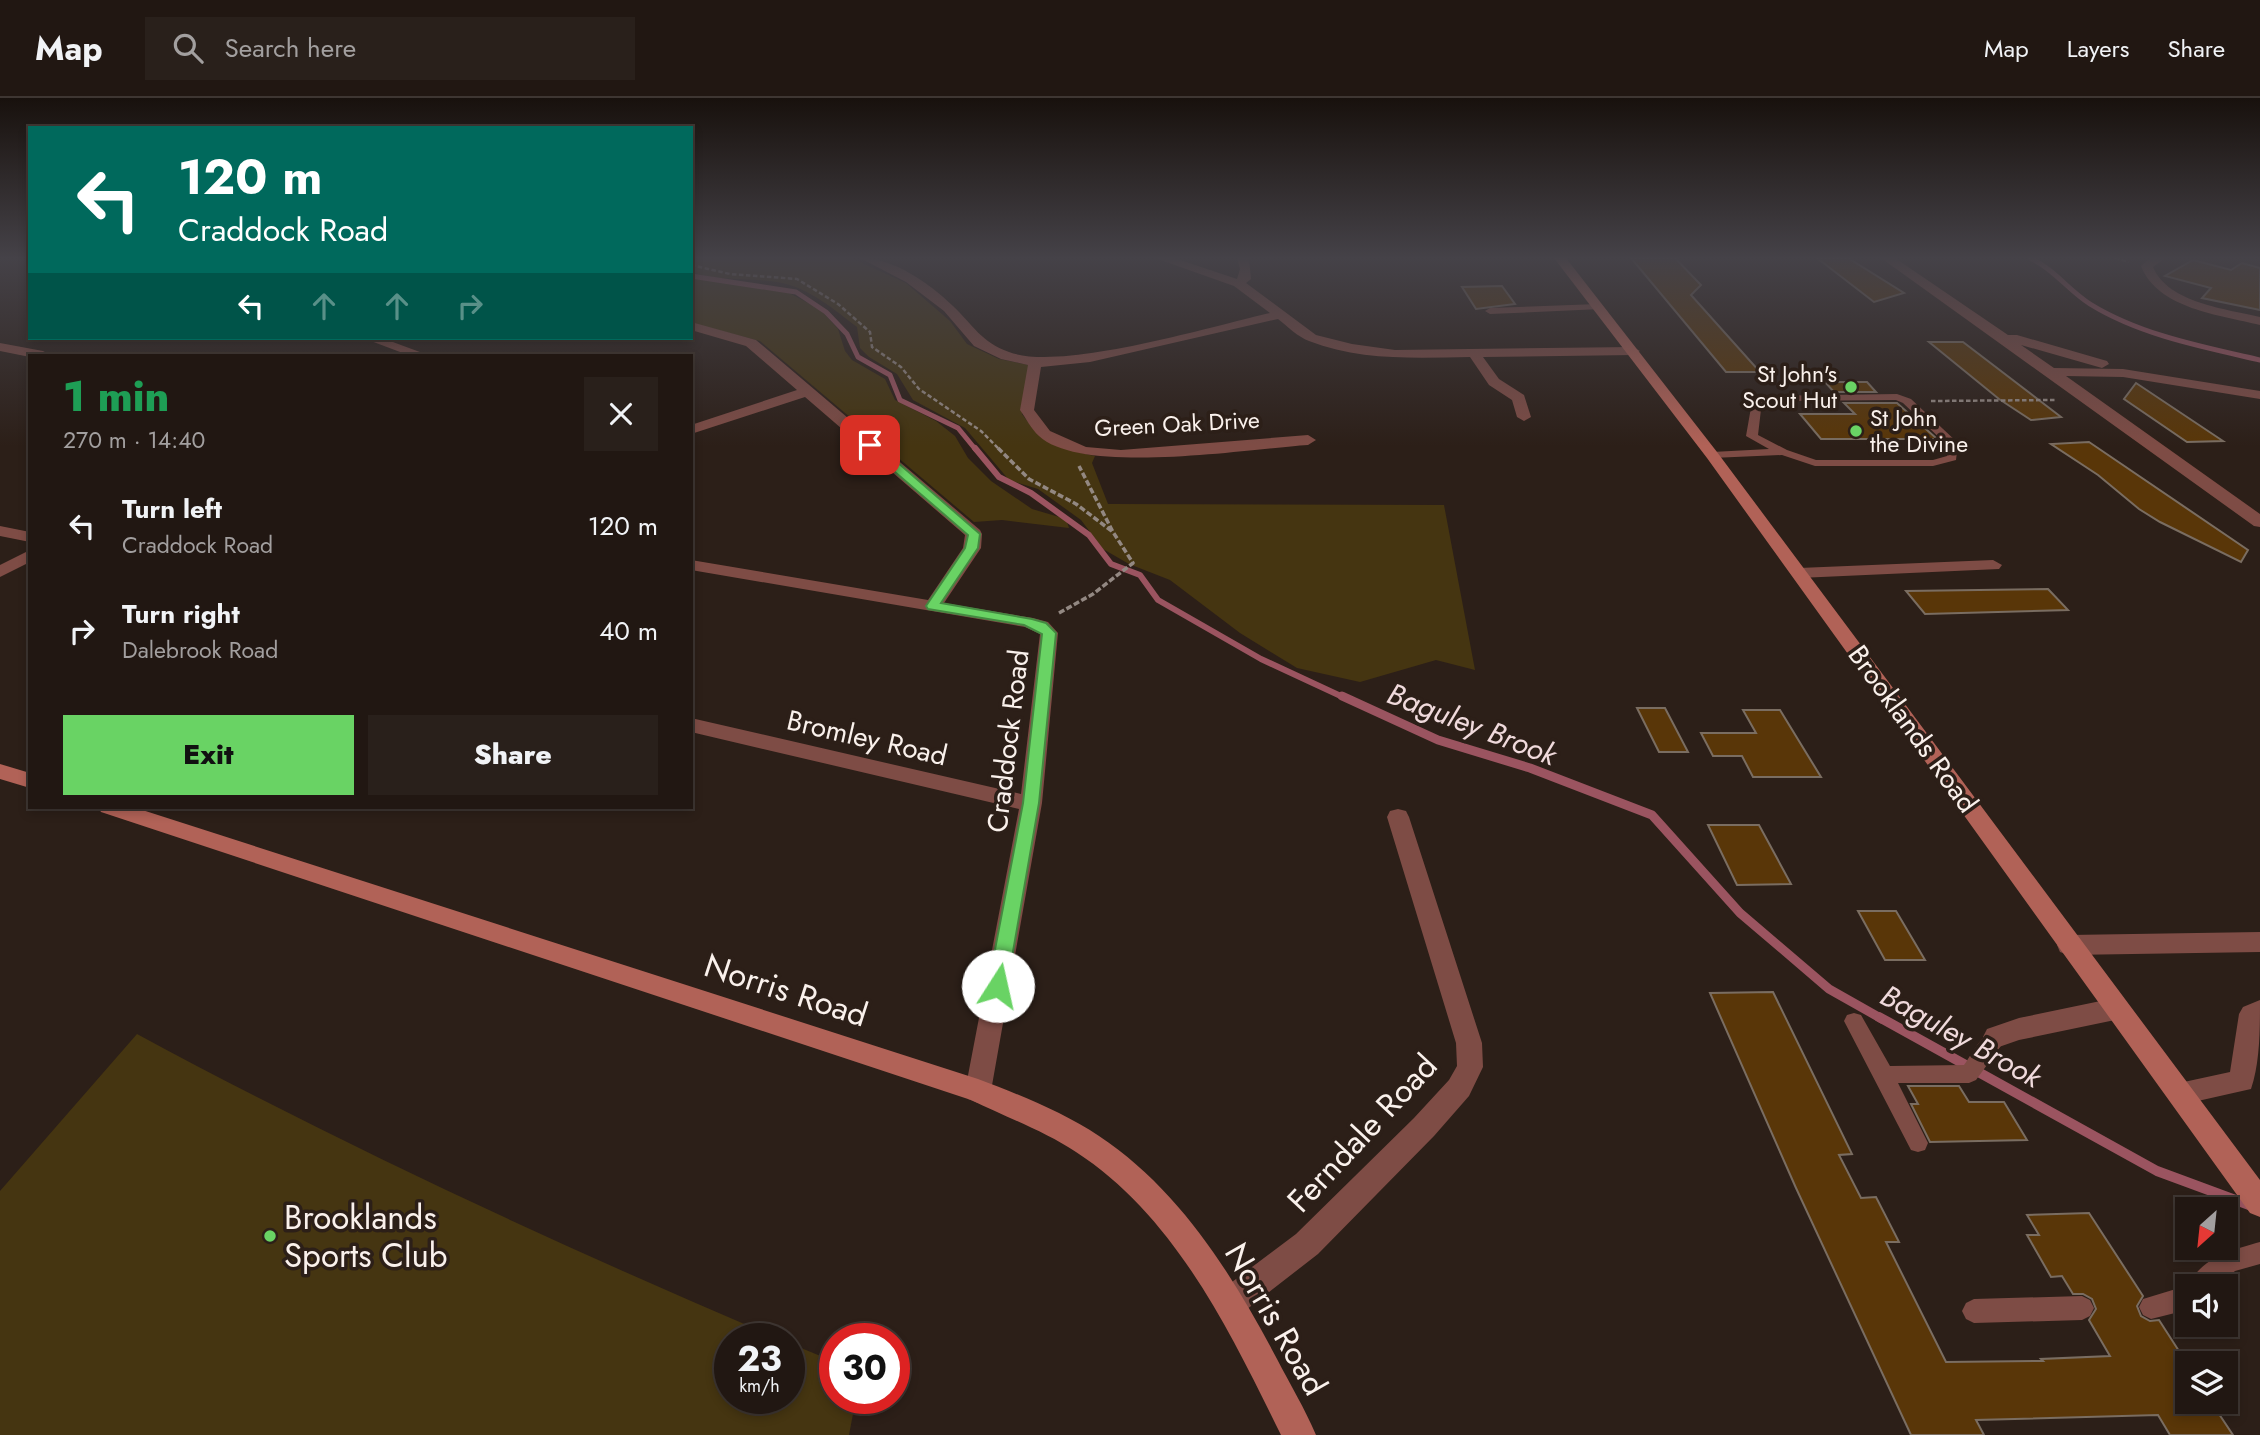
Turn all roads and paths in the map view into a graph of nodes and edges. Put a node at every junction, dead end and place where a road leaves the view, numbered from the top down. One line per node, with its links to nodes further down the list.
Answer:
1 (857, 320): 30 (path)
2 (959, 320): 15 (street)
3 (1255, 320): 15 (street)
4 (1287, 320): 12 (street)
5 (1609, 320): 11 (street, Brooklands Road)
6 (1978, 320): 8 (street)
7 (693, 327): 18 (street)
8 (1999, 335): 16 (street); 17 (street)
9 (376, 340): 14 (street)
10 (0, 347): 13 (street)
11 (1633, 351): 12 (street); 27 (street, Brooklands Road)
12 (1474, 353): 22 (street)
13 (38, 354)
14 (418, 354)
15 (1035, 363): 25 (street, Green Oak Drive)
16 (2051, 372): 17 (street); 21 (street)
17 (2123, 373): 19 (street)
18 (808, 391): 23 (street); 37 (street)
19 (2260, 395)
20 (1907, 401): 21 (path); 26 (lane); 26 (lane)
21 (2091, 401): 28 (street)
22 (1524, 417)
23 (693, 429)
24 (1308, 440): 25 (street, Green Oak Drive)
25 (1083, 452): 30 (path)
26 (1783, 452): 27 (lane)
27 (1712, 455): 36 (street, Brooklands Road)
28 (2260, 522)
29 (0, 531): 31 (street)
30 (1113, 532): 38 (path)
31 (28, 537)
32 (28, 556): 35 (street)
33 (693, 565): 37 (street, Craddock Road)
34 (1993, 565): 36 (street)
35 (0, 572)
36 (1799, 573): 46 (street, Brooklands Road)
37 (933, 606): 38 (street, Craddock Road)
38 (1041, 626): 42 (street, Craddock Road)
39 (693, 725): 42 (street, Bromley Road)
40 (0, 771): 41 (street)
41 (28, 780)
42 (1031, 803): 52 (street, Craddock Road)
43 (115, 809): 52 (street, Norris Road)
44 (1398, 817): 58 (street, Ferndale Road)
45 (2260, 942): 46 (street)
46 (2069, 945): 47 (street, Brooklands Road)
47 (2115, 1009): 50 (street); 53 (street, Brooklands Road)
48 (2260, 1011): 53 (street)
49 (1854, 1021): 51 (lane)
50 (1989, 1046): 51 (lane)
51 (1884, 1075): 54 (lane)
52 (978, 1091): 58 (street, Norris Road)
53 (2179, 1093): 55 (street, Brooklands Road)
54 (1918, 1143)
55 (2260, 1203)
56 (2260, 1253): 57 (lane)
57 (2214, 1274)
58 (1231, 1302): 63 (street, Norris Road)
59 (2175, 1303): 60 (lane)
60 (2151, 1307)
61 (2082, 1308): 62 (lane)
62 (1974, 1311)
63 (1299, 1435)

